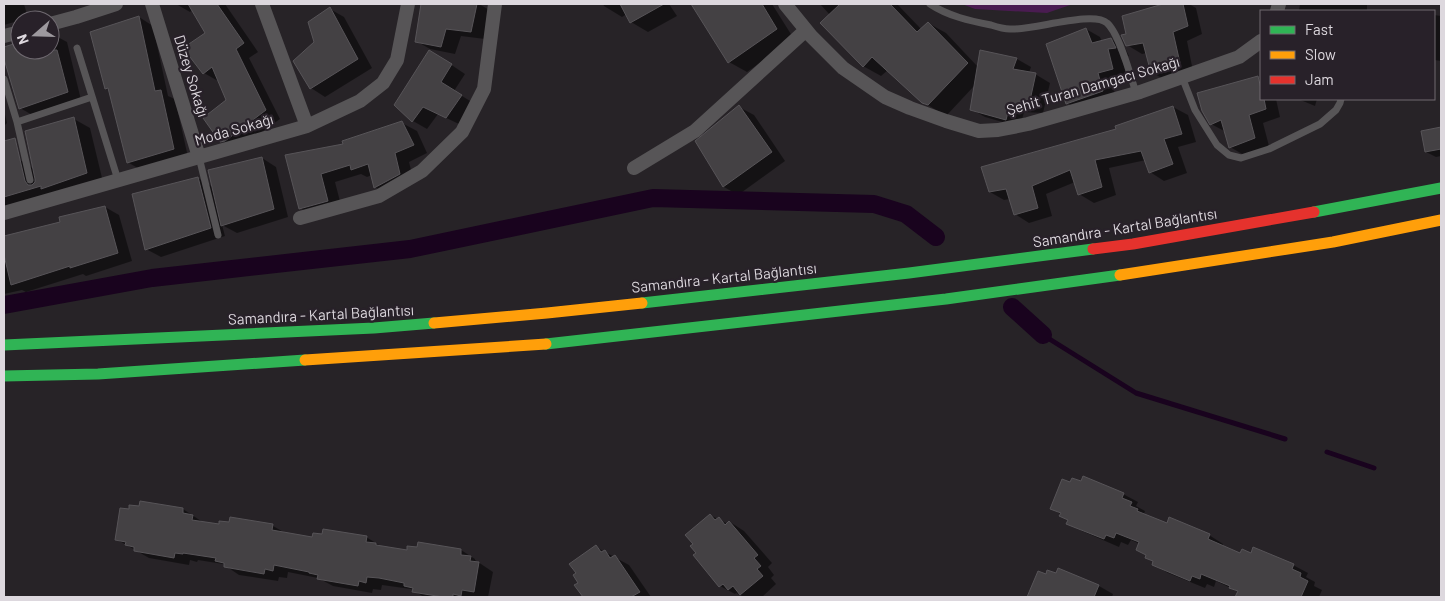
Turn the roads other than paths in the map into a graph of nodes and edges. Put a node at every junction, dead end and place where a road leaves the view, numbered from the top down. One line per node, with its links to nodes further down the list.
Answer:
1 (116, 4): 8 (street)
2 (152, 4): 19 (street, Düzey Sokağı)
3 (262, 4): 18 (street)
4 (408, 4): 18 (street, Moda Sokağı)
5 (495, 4): 25 (street)
6 (785, 4): 9 (street, Şehit Turan Damgacı Sokağı)
7 (930, 4): 14 (lane)
8 (60, 21)
9 (806, 30): 14 (street, Şehit Turan Damgacı Sokağı); 20 (street)
10 (1260, 42): 12 (street, Şehit Turan Damgacı Sokağı)
11 (77, 48): 15 (lane)
12 (1182, 77): 14 (street, Şehit Turan Damgacı Sokağı); 16 (lane)
13 (4, 79): 17 (lane)
14 (1136, 93)
15 (92, 97): 17 (lane); 22 (lane)
16 (1341, 100)
17 (17, 122): 21 (lane)
18 (308, 126): 19 (street, Moda Sokağı)
19 (198, 157): 22 (street, Moda Sokağı); 27 (lane)
20 (634, 168)
21 (30, 180)
22 (118, 180): 24 (street, Moda Sokağı)
23 (1441, 188): 28 (highway, Samandıra - Kartal Bağlantısı)
24 (4, 213)
25 (300, 218)
26 (1441, 220): 29 (highway)
27 (218, 235)
28 (4, 345)
29 (4, 376)

